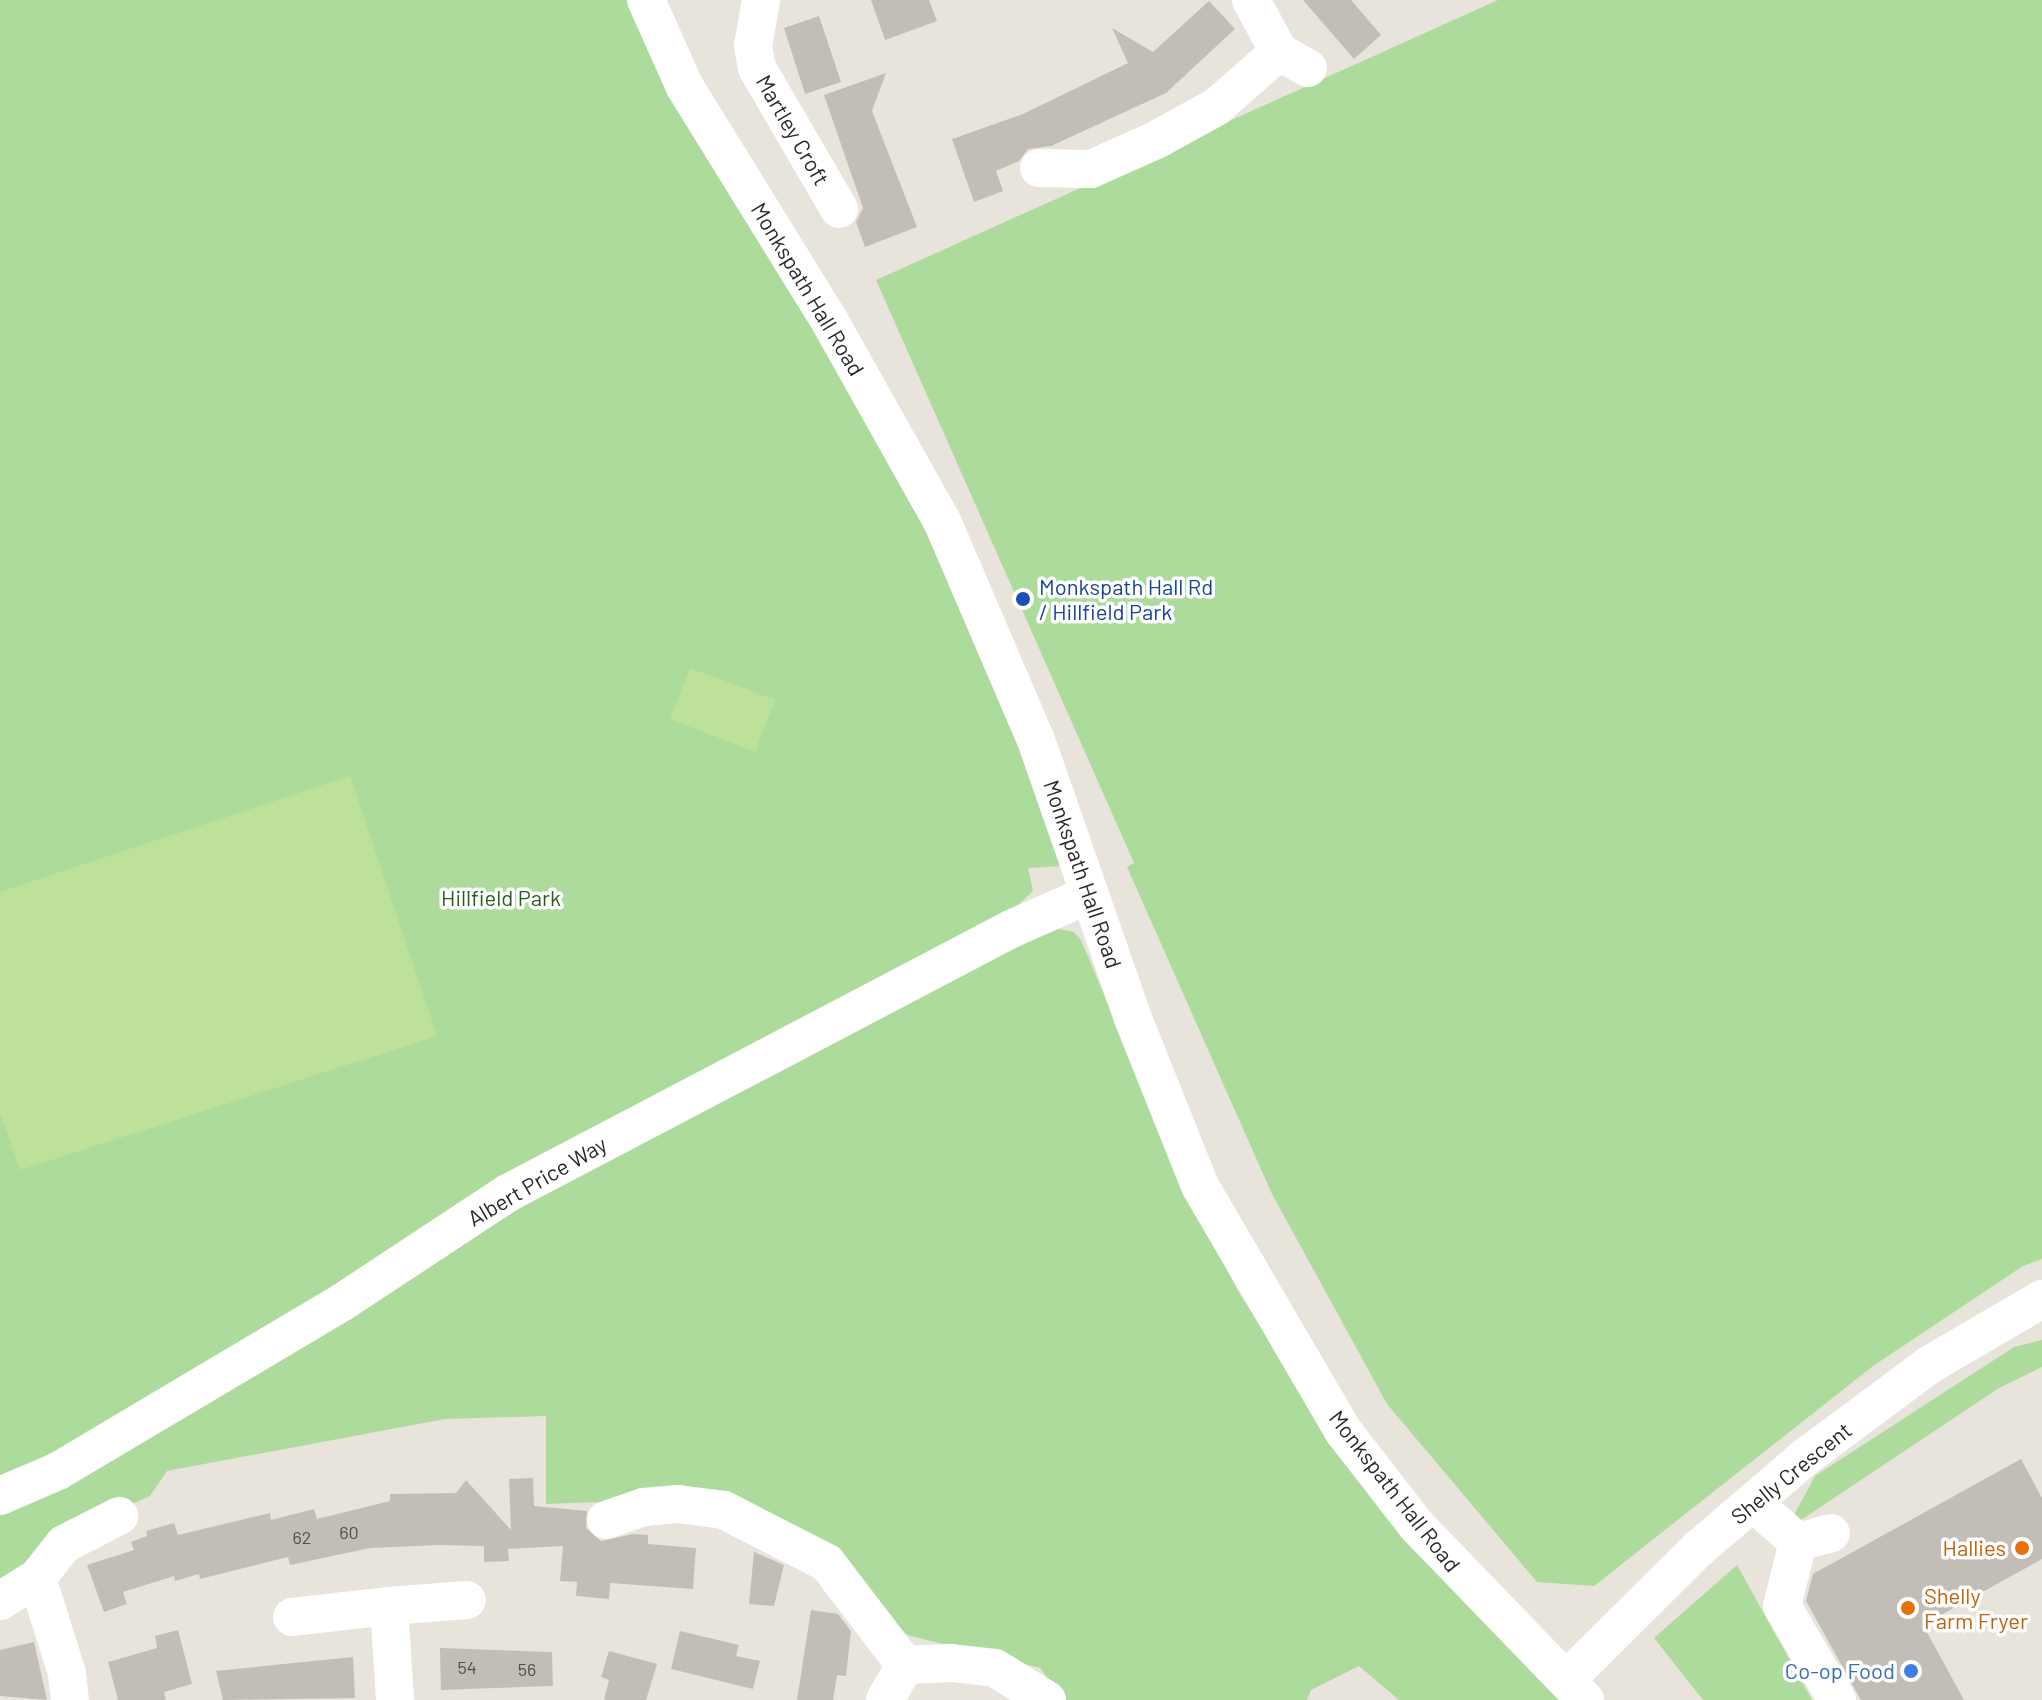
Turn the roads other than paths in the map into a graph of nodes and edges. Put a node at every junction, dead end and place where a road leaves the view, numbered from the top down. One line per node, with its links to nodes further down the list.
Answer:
1 (646, 0): 6 (street, Monkspath Hall Road)
2 (761, 0): 5 (street, Martley Croft)
3 (1251, 0): 4 (street)
4 (1039, 168)
5 (839, 209)
6 (1090, 894): 8 (street, Albert Price Way); 18 (street, Monkspath Hall Road)
7 (2042, 1299): 9 (street, Shelly Crescent)
8 (0, 1496)
9 (1753, 1503): 18 (street, Shelly Crescent); 23 (street)
10 (119, 1516): 12 (street)
11 (606, 1520): 17 (street)
12 (37, 1578): 14 (street); 19 (street)
13 (467, 1600): 15 (street)
14 (0, 1601)
15 (389, 1606): 16 (street); 20 (street)
16 (292, 1617)
17 (905, 1665): 21 (street); 22 (street)
18 (1575, 1690)
19 (70, 1700)
20 (395, 1700)
21 (885, 1700)
22 (1047, 1700)
23 (1837, 1700)

